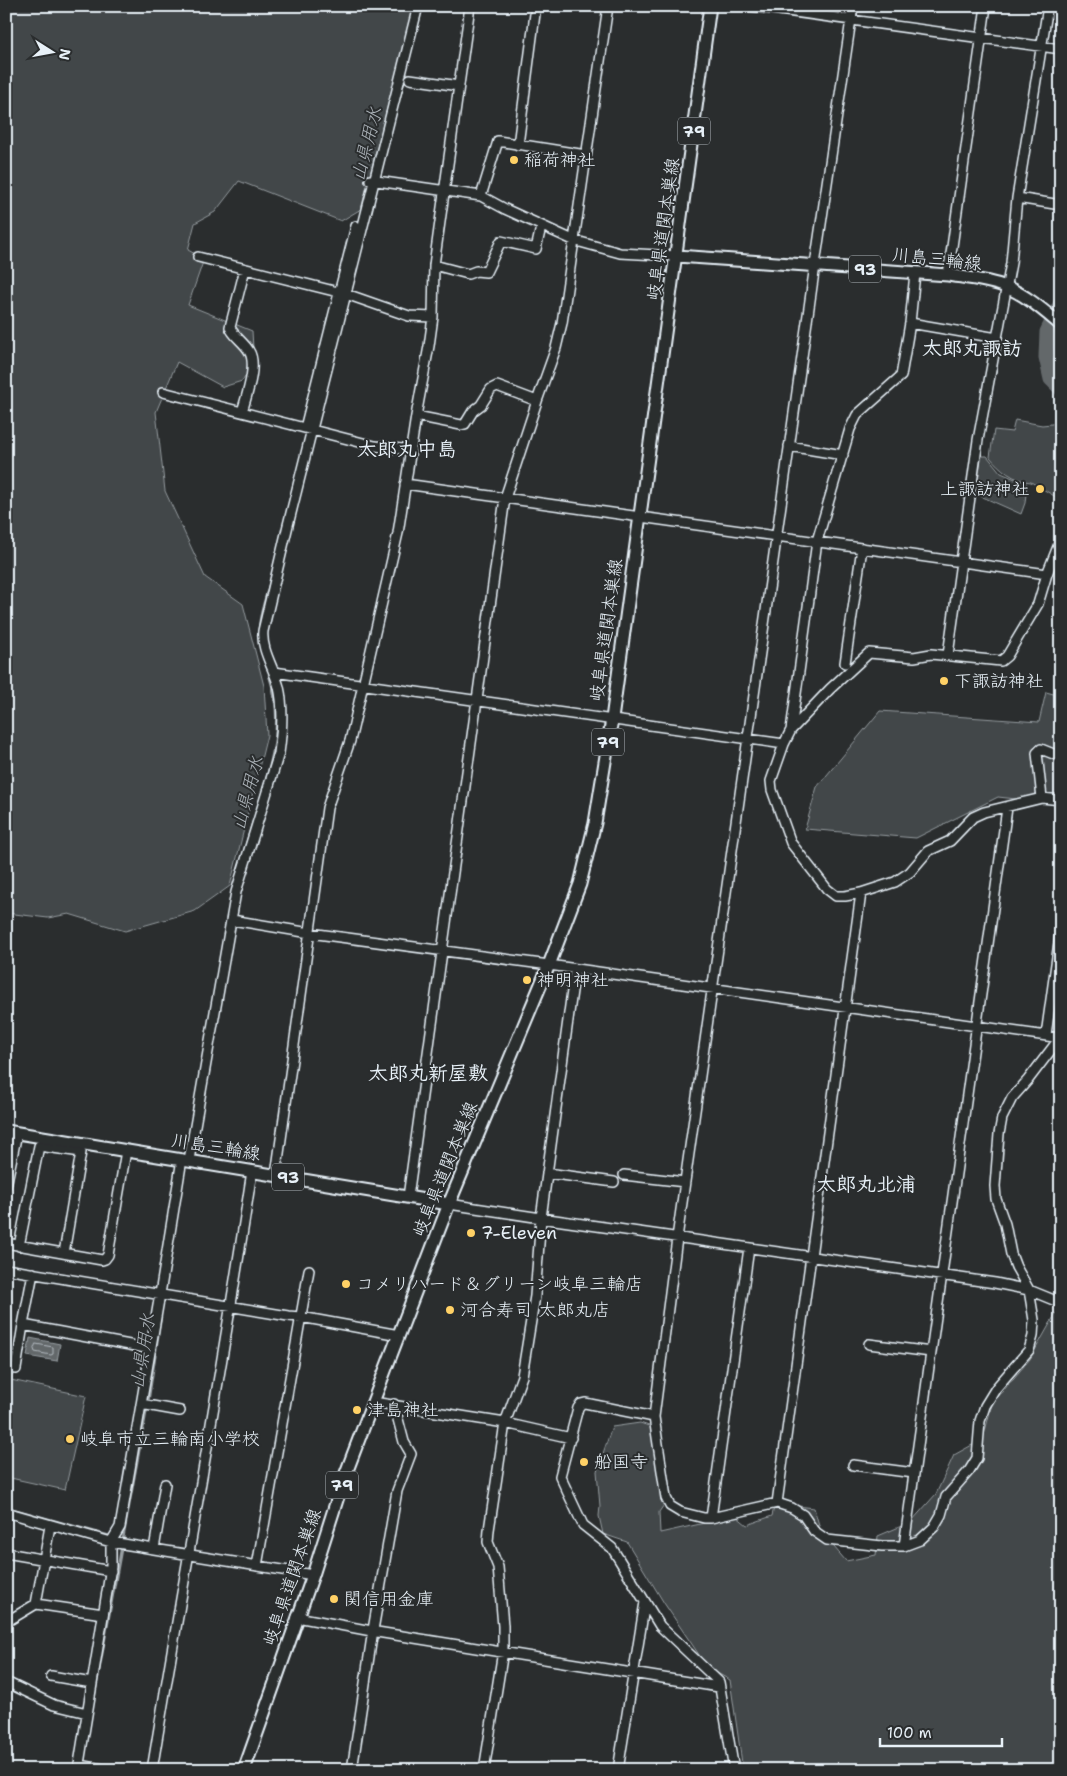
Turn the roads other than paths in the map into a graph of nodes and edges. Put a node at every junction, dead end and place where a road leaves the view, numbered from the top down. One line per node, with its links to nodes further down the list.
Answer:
1 (418, 6): 19 (street)
2 (470, 6): 16 (street)
3 (536, 6): 17 (street)
4 (608, 6): 18 (street)
5 (710, 6): 27 (main road, 岐阜県道関本巣線 / 79)
6 (750, 6): 10 (street)
7 (853, 6): 11 (street)
8 (986, 6): 12 (street)
9 (1048, 6): 13 (street)
10 (790, 9): 11 (street)
11 (851, 21): 12 (street); 30 (street)
12 (982, 38): 13 (street); 33 (street)
13 (1042, 47): 14 (street); 22 (street)
14 (1061, 49)
15 (410, 79): 16 (street)
16 (459, 86): 20 (street)
17 (518, 145): 18 (street); 21 (street)
18 (586, 155): 26 (street)
19 (372, 180): 20 (street); 35 (street)
20 (444, 191): 21 (street); 29 (street)
21 (481, 196): 25 (street)
22 (1017, 198): 23 (street); 34 (street)
23 (1061, 205)
24 (356, 226): 35 (street)
25 (541, 227): 26 (street); 29 (street)
26 (574, 240): 27 (street); 41 (street)
27 (677, 256): 30 (main road, 川島三輪線 / 93); 50 (main road, 岐阜県道関本巣線 / 79)
28 (198, 257): 31 (street)
29 (434, 265): 36 (street)
30 (815, 265): 32 (main road, 川島三輪線 / 93); 45 (street)
31 (245, 269): 35 (street); 42 (street)
32 (915, 273): 33 (main road, 川島三輪線 / 93); 37 (street)
33 (948, 276): 34 (main road, 川島三輪線 / 93)
34 (1006, 287): 38 (main road, 川島三輪線 / 93); 39 (street)
35 (342, 293): 36 (street); 44 (street)
36 (432, 318): 43 (street)
37 (910, 323): 39 (street); 47 (street)
38 (1061, 325)
39 (997, 338): 55 (street)
40 (163, 392): 42 (street)
41 (537, 401): 43 (street); 49 (street)
42 (242, 412): 44 (street)
43 (416, 416): 46 (street)
44 (309, 429): 46 (street); 59 (street)
45 (789, 446): 47 (street); 51 (street)
46 (410, 450): 48 (street)
47 (843, 455): 53 (street)
48 (405, 484): 49 (street); 60 (street)
49 (505, 498): 50 (street); 61 (street)
50 (640, 518): 51 (street); 62 (main road, 岐阜県道関本巣線 / 79)
51 (776, 536): 53 (street); 64 (street)
52 (1061, 539): 56 (street)
53 (817, 542): 54 (street); 63 (street)
54 (862, 548): 55 (street); 58 (street)
55 (961, 561): 56 (street); 57 (street)
56 (1046, 574): 57 (street)
57 (948, 655): 63 (street)
58 (845, 663)
59 (274, 672): 60 (street); 71 (street)
60 (363, 685): 61 (street); 73 (street)
61 (478, 701): 62 (street); 74 (street)
62 (612, 719): 64 (street); 75 (main road, 岐阜県道関本巣線 / 79)
63 (791, 730): 65 (street)
64 (748, 738): 65 (street); 77 (street)
65 (784, 744): 70 (street)
66 (1061, 757): 67 (street)
67 (1042, 798): 68 (street); 69 (street)
68 (1061, 800)
69 (1007, 808): 70 (street); 79 (street)
70 (861, 893): 78 (street)
71 (232, 920): 73 (street); 84 (street)
72 (1061, 928): 80 (street)
73 (310, 933): 74 (street); 87 (street)
74 (442, 950): 75 (street); 92 (street)
75 (548, 965): 76 (street); 93 (main road, 岐阜県道関本巣線 / 79)
76 (575, 969): 77 (street); 86 (street)
77 (713, 989): 78 (street); 90 (street)
78 (846, 1007): 79 (street); 100 (street)
79 (978, 1025): 80 (street); 104 (street)
80 (1046, 1035): 81 (street)
81 (1060, 1038): 105 (street)
82 (12, 1132): 83 (main road, 川島三輪線 / 93); 91 (street)
83 (126, 1150): 84 (main road, 川島三輪線 / 93); 99 (street)
84 (186, 1160): 85 (main road, 川島三輪線 / 93); 106 (street)
85 (252, 1171): 87 (main road, 川島三輪線 / 93); 108 (street)
86 (547, 1173): 89 (street); 94 (street)
87 (276, 1175): 92 (main road, 川島三輪線 / 93)
88 (624, 1175): 90 (street)
89 (614, 1182)
90 (685, 1182): 95 (street)
91 (6, 1186)
92 (408, 1197): 93 (main road, 川島三輪線 / 93)
93 (449, 1204): 94 (street); 111 (main road, 岐阜県道関本巣線 / 79)
94 (541, 1218): 95 (street); 121 (street)
95 (677, 1238): 98 (street); 120 (street)
96 (6, 1243): 97 (street)
97 (19, 1246): 99 (street); 99 (street)
98 (749, 1248): 100 (street); 128 (street)
99 (64, 1253)
100 (811, 1257): 104 (street); 126 (street)
101 (6, 1269): 103 (street)
102 (309, 1270): 109 (street)
103 (33, 1273): 106 (street); 110 (street)
104 (943, 1275): 105 (street); 114 (street)
105 (1029, 1290): 107 (street); 132 (street)
106 (164, 1295): 108 (street); 113 (street)
107 (1061, 1303)
108 (232, 1307): 109 (street); 135 (street)
109 (301, 1317): 111 (street); 137 (street)
110 (23, 1325): 113 (street); 115 (street)
111 (399, 1334): 116 (main road, 岐阜県道関本巣線 / 79)
112 (869, 1344): 114 (street)
113 (151, 1349): 117 (street)
114 (931, 1352): 124 (street)
115 (6, 1368)
116 (373, 1402): 118 (street); 139 (main road, 岐阜県道関本巣線 / 79)
117 (142, 1404): 119 (street); 131 (street)
118 (394, 1404): 121 (street); 145 (street)
119 (180, 1411)
120 (654, 1417): 122 (street); 128 (street)
121 (505, 1423): 122 (street); 146 (street)
122 (571, 1438): 140 (street)
123 (853, 1465): 124 (street)
124 (914, 1473): 132 (street)
125 (164, 1484): 133 (street)
126 (777, 1503): 128 (street); 132 (street)
127 (7, 1512): 129 (street); 130 (street)
128 (711, 1518)
129 (6, 1524)
130 (50, 1526): 131 (street); 136 (street)
131 (112, 1542): 133 (street); 138 (street)
132 (904, 1546)
133 (154, 1549): 135 (street)
134 (6, 1553): 136 (street)
135 (188, 1555): 137 (street); 155 (street)
136 (44, 1559): 138 (street); 141 (street)
137 (257, 1566): 139 (street)
138 (111, 1571): 142 (street)
139 (313, 1575): 143 (main road, 岐阜県道関本巣線 / 79)
140 (645, 1602): 147 (street); 151 (street)
141 (36, 1604): 142 (street); 144 (street)
142 (103, 1614): 150 (street)
143 (297, 1617): 145 (street); 156 (main road, 岐阜県道関本巣線 / 79)
144 (6, 1622)
145 (373, 1630): 146 (street); 157 (street)
146 (503, 1651): 147 (street); 158 (street)
147 (634, 1672): 151 (street); 159 (street)
148 (51, 1676): 150 (street)
149 (6, 1682): 152 (street)
150 (92, 1684): 152 (street)
151 (719, 1686): 160 (street)
152 (87, 1713): 153 (street)
153 (81, 1767): 154 (street)
154 (108, 1770)
155 (152, 1770)
156 (244, 1770)
157 (352, 1770)
158 (484, 1770)
159 (618, 1770)
160 (734, 1770)

